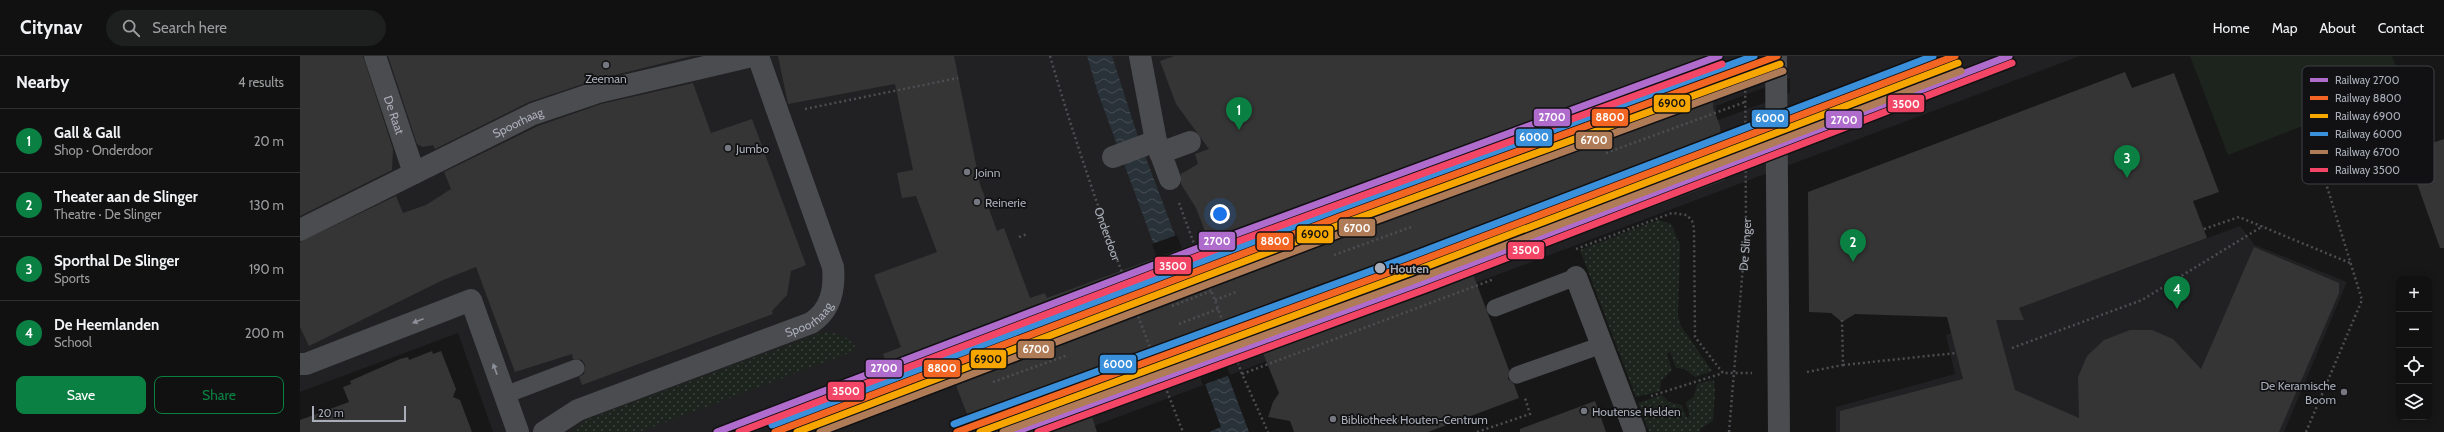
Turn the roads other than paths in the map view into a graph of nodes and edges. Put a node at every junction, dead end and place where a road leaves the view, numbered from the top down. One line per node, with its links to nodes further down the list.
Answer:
1 (375, 56): 9 (street, De Raat)
2 (752, 56): 9 (street, Spoorhaag)
3 (758, 56): 20 (street, Spoorhaag)
4 (1140, 56): 7 (street)
5 (1776, 56): 22 (street)
6 (1190, 142): 7 (street)
7 (1154, 146): 8 (street); 10 (street)
8 (1113, 157)
9 (414, 173): 11 (street, Spoorhaag)
10 (1170, 180)
11 (300, 230)
12 (1576, 277): 13 (lane); 14 (street)
13 (1495, 308)
14 (1602, 344): 17 (lane); 21 (street)
15 (302, 360): 18 (street, one-way to 15)
16 (576, 368): 18 (lane)
17 (1517, 374)
18 (505, 395): 19 (street)
19 (518, 432)
20 (544, 432)
21 (1634, 432)
22 (1779, 432)

